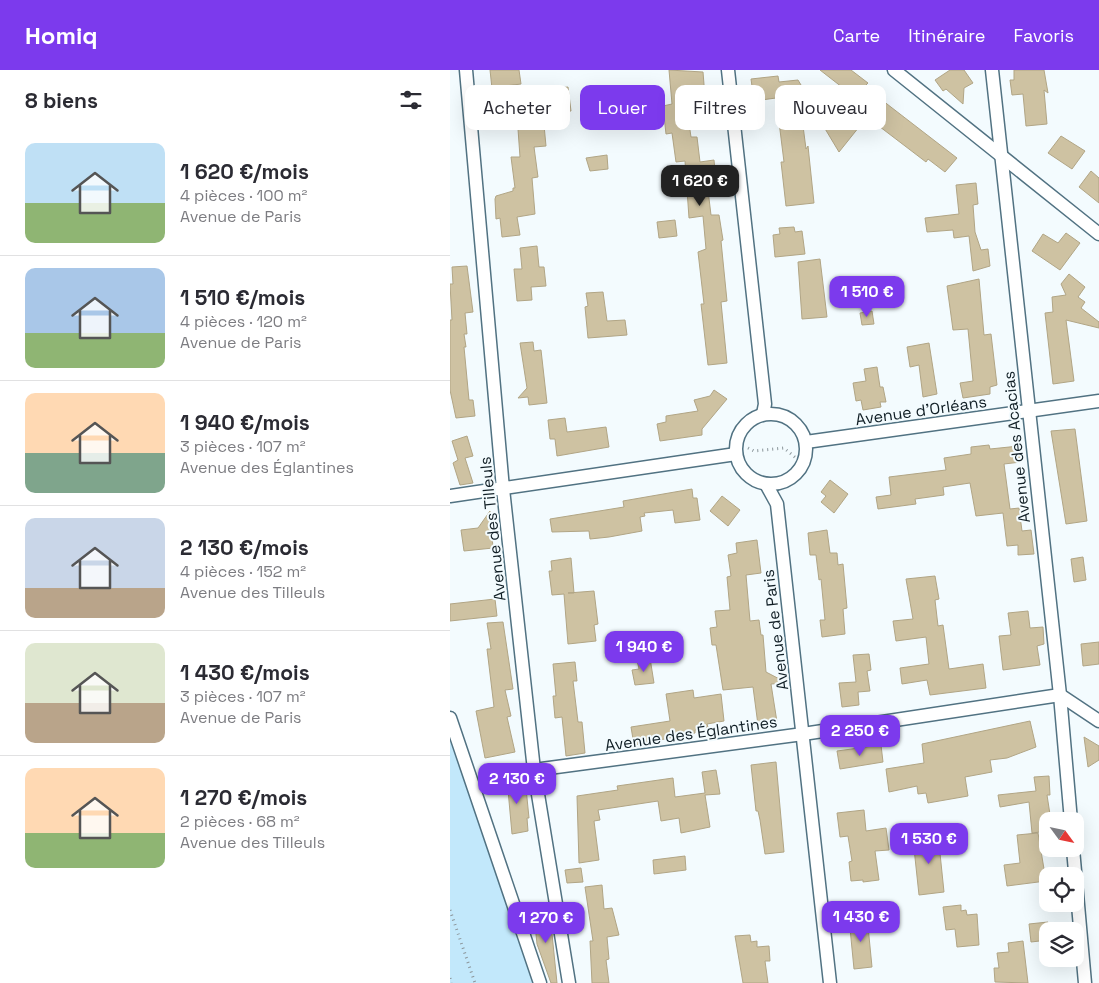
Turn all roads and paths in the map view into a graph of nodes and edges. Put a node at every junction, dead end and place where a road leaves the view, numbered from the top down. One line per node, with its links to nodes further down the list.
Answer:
1 (466, 70): 14 (street, Avenue des Tilleuls)
2 (728, 70): 9 (street)
3 (894, 70): 5 (street)
4 (992, 70): 5 (street, Avenue des Acacias)
5 (1001, 155): 6 (street); 8 (street, Avenue des Acacias)
6 (1099, 234)
7 (1099, 400): 8 (street, Avenue d'Orléans)
8 (1028, 411): 10 (street, Avenue d'Orléans); 16 (street, Avenue des Acacias)
9 (763, 414): 10 (street); 11 (street)
10 (806, 442): 12 (street)
11 (736, 448): 12 (path); 13 (street); 14 (street)
12 (803, 464): 13 (street)
13 (766, 484): 19 (street, Avenue de Paris)
14 (503, 489): 15 (street); 20 (street, Avenue des Tilleuls)
15 (450, 496)
16 (1060, 695): 18 (street); 19 (street, Avenue des Églantines); 21 (street, Avenue des Acacias)
17 (450, 718): 27 (street)
18 (1099, 721)
19 (803, 734): 20 (street, Avenue des Églantines); 29 (street, Avenue de Paris)
20 (534, 770): 28 (street, Avenue des Tilleuls)
21 (1070, 812)
22 (1074, 858): 30 (street)
23 (450, 910): 26 (path)
24 (450, 978): 25 (path)
25 (451, 983)
26 (475, 983)
27 (540, 983)
28 (569, 983)
29 (830, 983)
30 (1085, 983)

